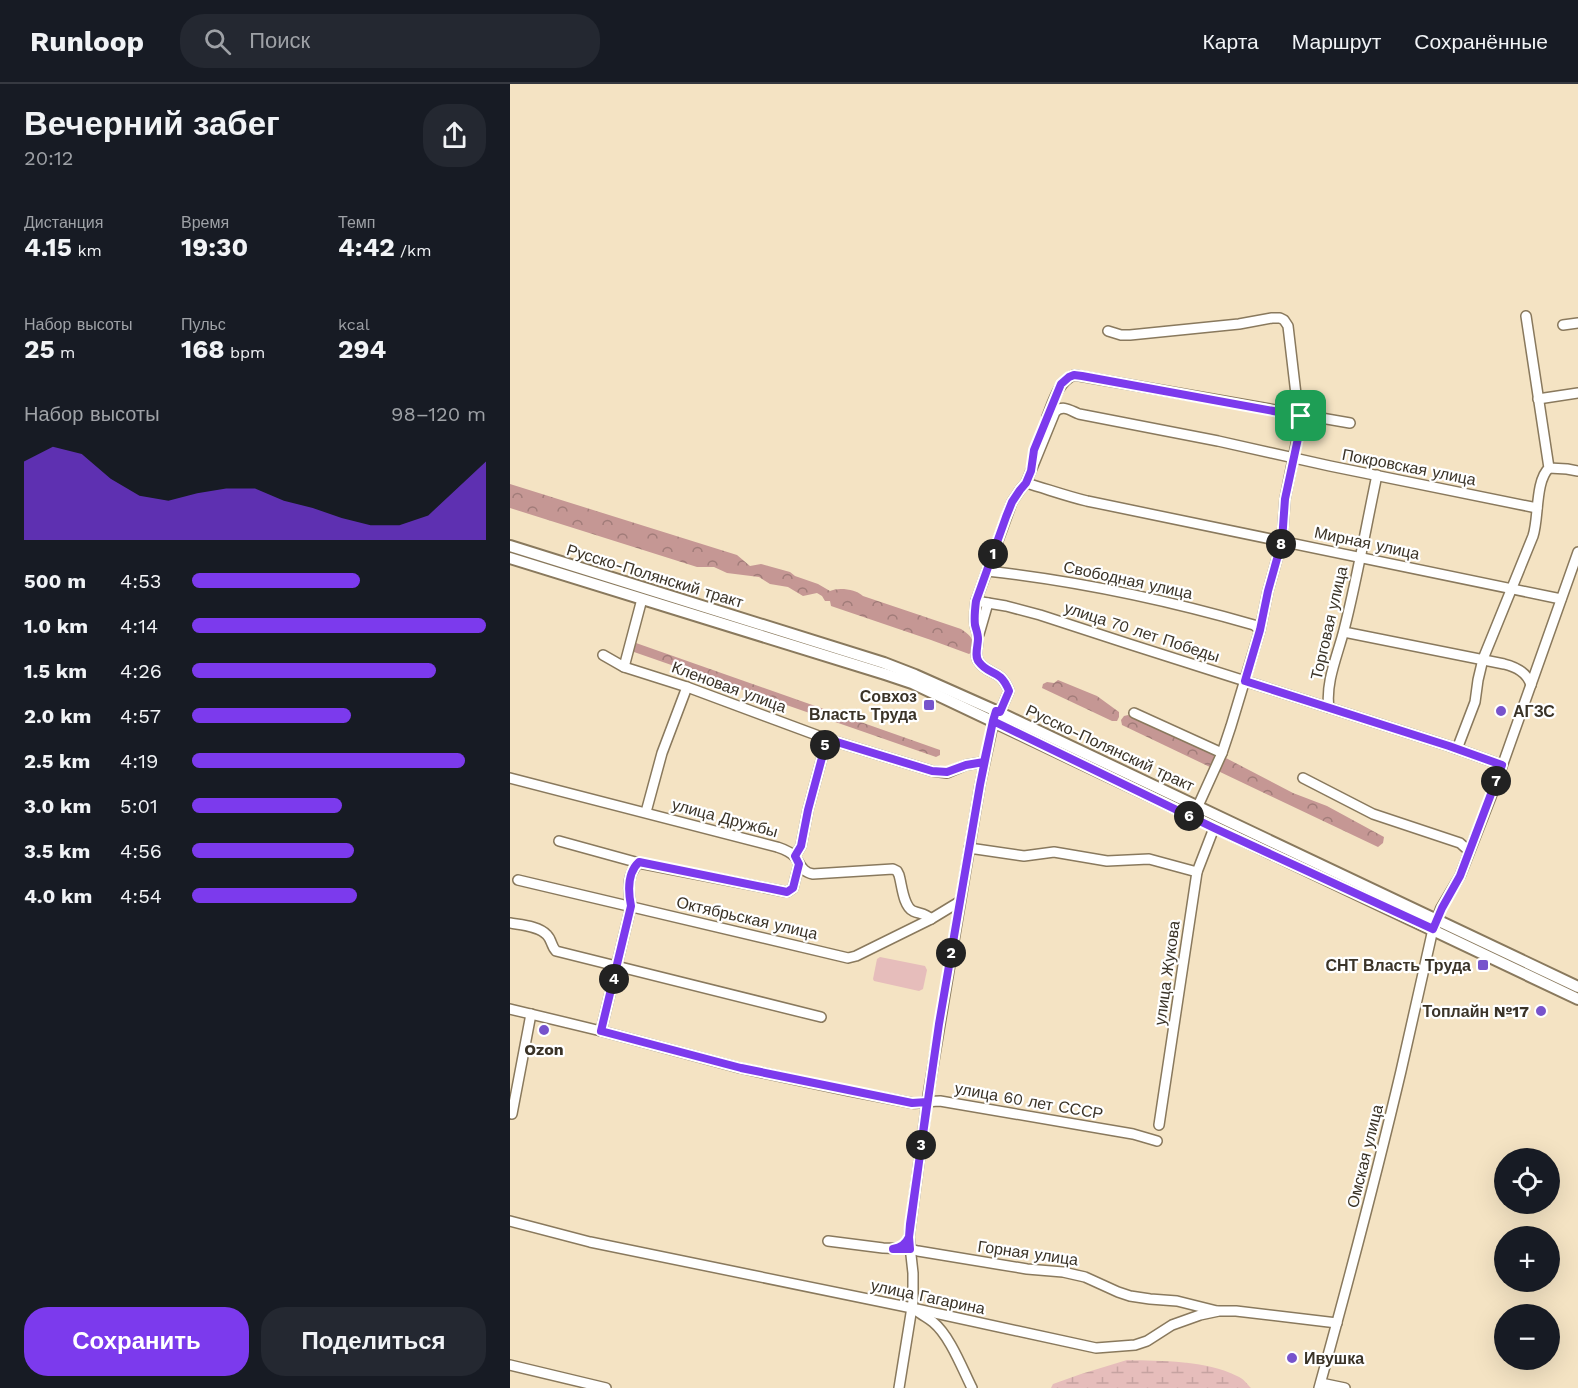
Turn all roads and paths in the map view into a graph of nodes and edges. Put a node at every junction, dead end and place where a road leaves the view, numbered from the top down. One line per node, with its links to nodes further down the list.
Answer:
1 (1526, 316): 6 (street)
2 (1578, 323): 3 (street)
3 (1563, 325)
4 (1108, 331): 7 (street)
5 (1578, 393): 6 (street)
6 (1538, 399): 10 (street)
7 (1301, 416): 8 (street); 9 (street); 11 (street)
8 (1350, 423)
9 (1294, 458): 11 (street, Покровская улица); 13 (street, Покровская улица); 16 (street)
10 (1549, 468): 12 (street); 15 (street)
11 (1031, 471): 14 (street)
12 (1578, 471)
13 (1377, 475): 15 (street, Покровская улица); 19 (street, Торговая улица)
14 (1026, 483): 16 (street, Мирная улица); 21 (street)
15 (1537, 508): 22 (street)
16 (1282, 541): 19 (street, Мирная улица); 27 (street)
17 (510, 546): 38 (main road, Русско-Полянский тракт)
18 (1578, 552): 24 (street, Омская улица)
19 (1360, 557): 22 (street, Мирная улица); 28 (street, Торговая улица)
20 (510, 558): 23 (main road, Русско-Полянский тракт)
21 (987, 572): 25 (street); 27 (street, Свободная улица)
22 (1511, 588): 24 (street, Мирная улица); 31 (street)
23 (642, 599): 32 (street); 38 (main road, Русско-Полянский тракт)
24 (1561, 599): 34 (street, Омская улица)
25 (976, 601): 26 (street, улица 70 лет Победы); 29 (street)
26 (988, 603): 29 (street); 33 (street, улица 70 лет Победы)
27 (1260, 630): 33 (street)
28 (1344, 632): 31 (street); 36 (street, Торговая улица)
29 (978, 637): 38 (street)
30 (603, 655): 32 (street, Кленовая улица)
31 (1483, 659): 34 (street); 40 (street)
32 (624, 667): 35 (street, Кленовая улица)
33 (1245, 681): 36 (street, улица 70 лет Победы); 41 (street)
34 (1531, 685): 43 (street, Омская улица)
35 (687, 687): 39 (street, Кленовая улица); 47 (street)
36 (1329, 708): 40 (street, улица 70 лет Победы)
37 (1134, 713): 41 (street)
38 (996, 714): 42 (street); 46 (main road, Русско-Полянский тракт); 48 (main road, Русско-Полянский тракт)
39 (827, 739): 42 (street, Кленовая улица); 52 (street)
40 (1456, 748): 43 (street, улица 70 лет Победы)
41 (1222, 753): 46 (street)
42 (984, 762): 50 (street)
43 (1502, 765): 51 (street, Омская улица)
44 (510, 778): 47 (street, улица Дружбы)
45 (1303, 778): 51 (street)
46 (1198, 806): 60 (main road, Русско-Полянский тракт)
47 (646, 812): 52 (street, улица Дружбы)
48 (1214, 828): 54 (street, улица Жукова); 60 (main road, Русско-Полянский тракт)
49 (559, 841): 53 (street)
50 (969, 848): 54 (street); 56 (street)
51 (1469, 851): 60 (street, Омская улица)
52 (797, 860): 53 (street); 58 (street, улица Дружбы)
53 (639, 862): 57 (street)
54 (1197, 872): 70 (street, улица Жукова)
55 (518, 880): 57 (street, Октябрьская улица)
56 (959, 902): 58 (street, Октябрьская улица); 68 (street)
57 (631, 906): 58 (street, Октябрьская улица); 61 (street)
58 (931, 919)
59 (510, 923): 61 (street)
60 (1435, 924): 62 (main road, Русско-Полянский тракт); 63 (main road, Русско-Полянский тракт); 79 (street, Омская улица)
61 (616, 967): 66 (street); 67 (street)
62 (1578, 987)
63 (1578, 999)
64 (510, 1009): 65 (street, улица 60 лет СССР)
65 (531, 1014): 67 (street, улица 60 лет СССР); 69 (street)
66 (821, 1017)
67 (601, 1031): 68 (street, улица 60 лет СССР)
68 (927, 1102): 71 (street, улица 60 лет СССР); 73 (street)
69 (512, 1114)
70 (1159, 1125)
71 (1157, 1141)
72 (510, 1221): 77 (street, улица Гагарина)
73 (909, 1237): 75 (street); 76 (street)
74 (828, 1241): 75 (street, Горная улица)
75 (893, 1249): 76 (street, Горная улица)
76 (910, 1249): 77 (street); 78 (street, Горная улица)
77 (912, 1308): 78 (street, улица Гагарина); 83 (street); 84 (street)
78 (1219, 1311): 79 (street, улица Гагарина)
79 (1337, 1323): 81 (street, Омская улица)
80 (510, 1365): 82 (street)
81 (1320, 1385): 85 (street)
82 (606, 1388)
83 (899, 1388)
84 (972, 1388)
85 (1345, 1388)

